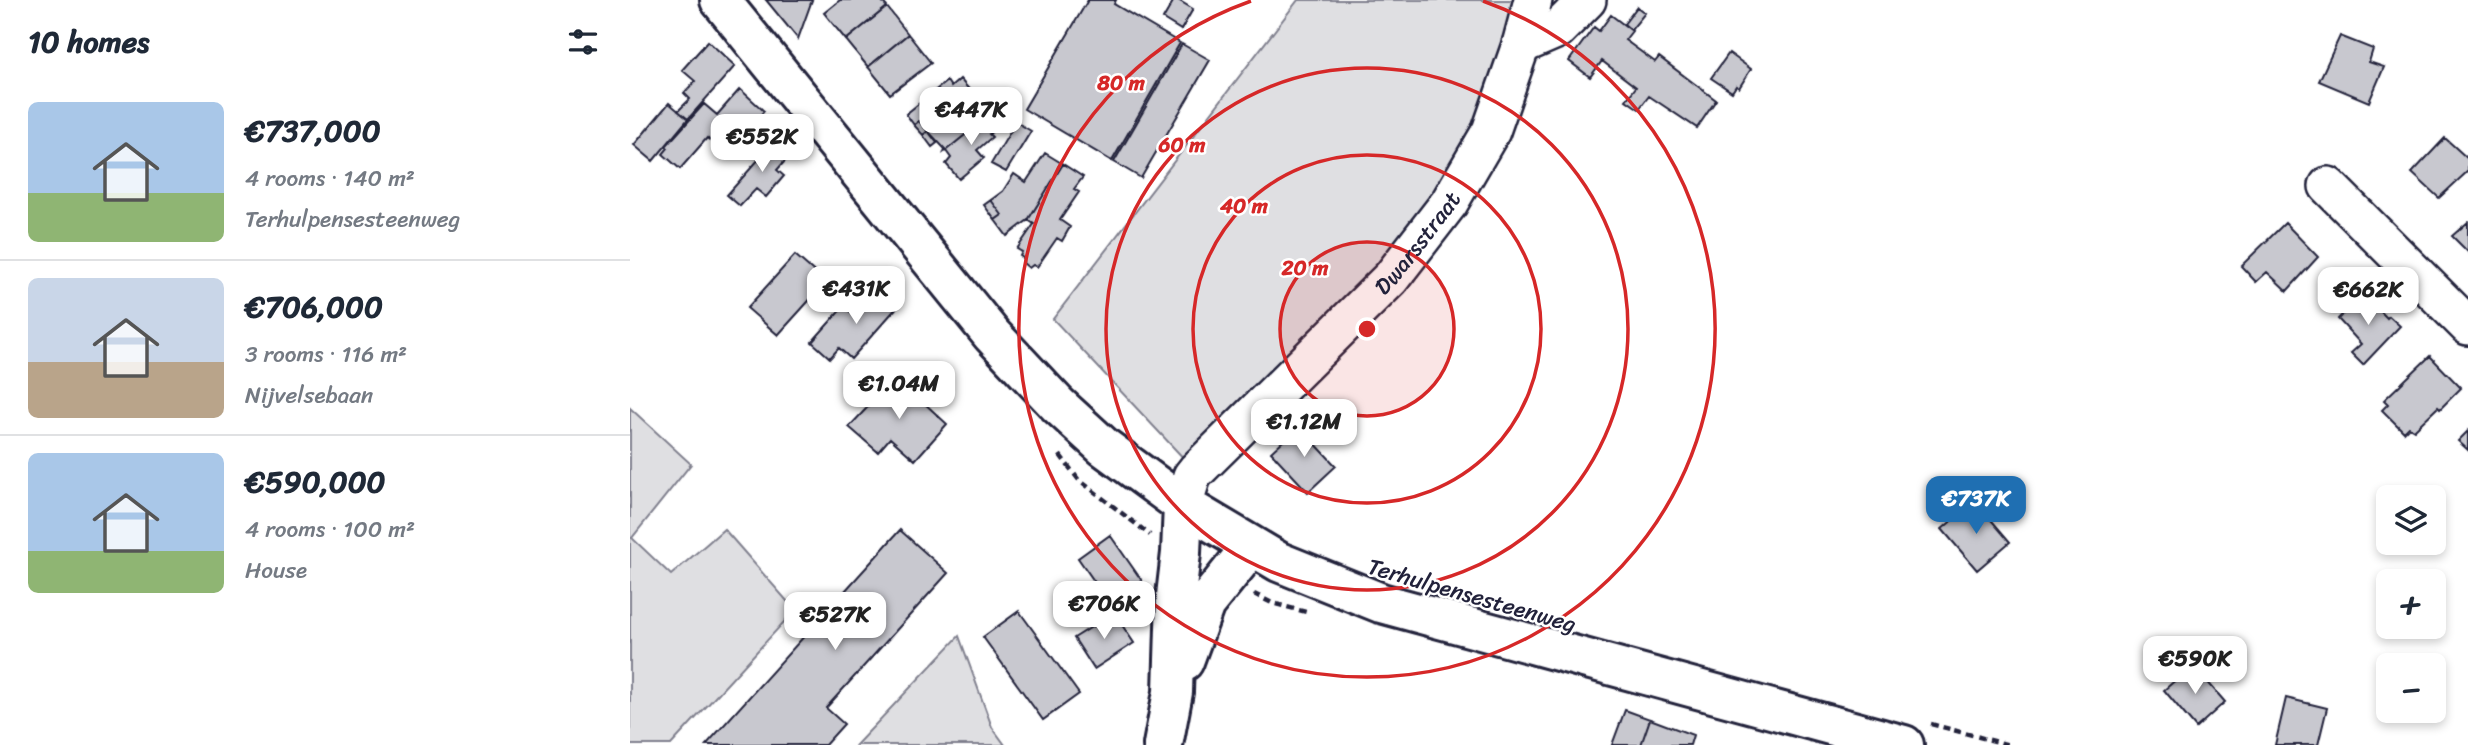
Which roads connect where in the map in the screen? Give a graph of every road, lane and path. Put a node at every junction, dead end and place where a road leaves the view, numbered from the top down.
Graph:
1 (720, 0) edge
2 (1533, 0) edge
3 (1587, 0) edge
4 (1521, 45) junction
5 (2328, 187) dead end
6 (2468, 326) edge
7 (1184, 505) junction
8 (1251, 547) junction
9 (1173, 692) junction
10 (1916, 734) edge
11 (1163, 745) edge
12 (2008, 745) edge

1 - 7 main road, Terhulpensesteenweg
2 - 4 street, Dwarsstraat
3 - 4 street
4 - 7 street, Dwarsstraat
5 - 6 street
7 - 8 main road, Terhulpensesteenweg
7 - 9 main road
8 - 9 main road
8 - 10 main road, Terhulpensesteenweg
9 - 11 main road
10 - 12 path

